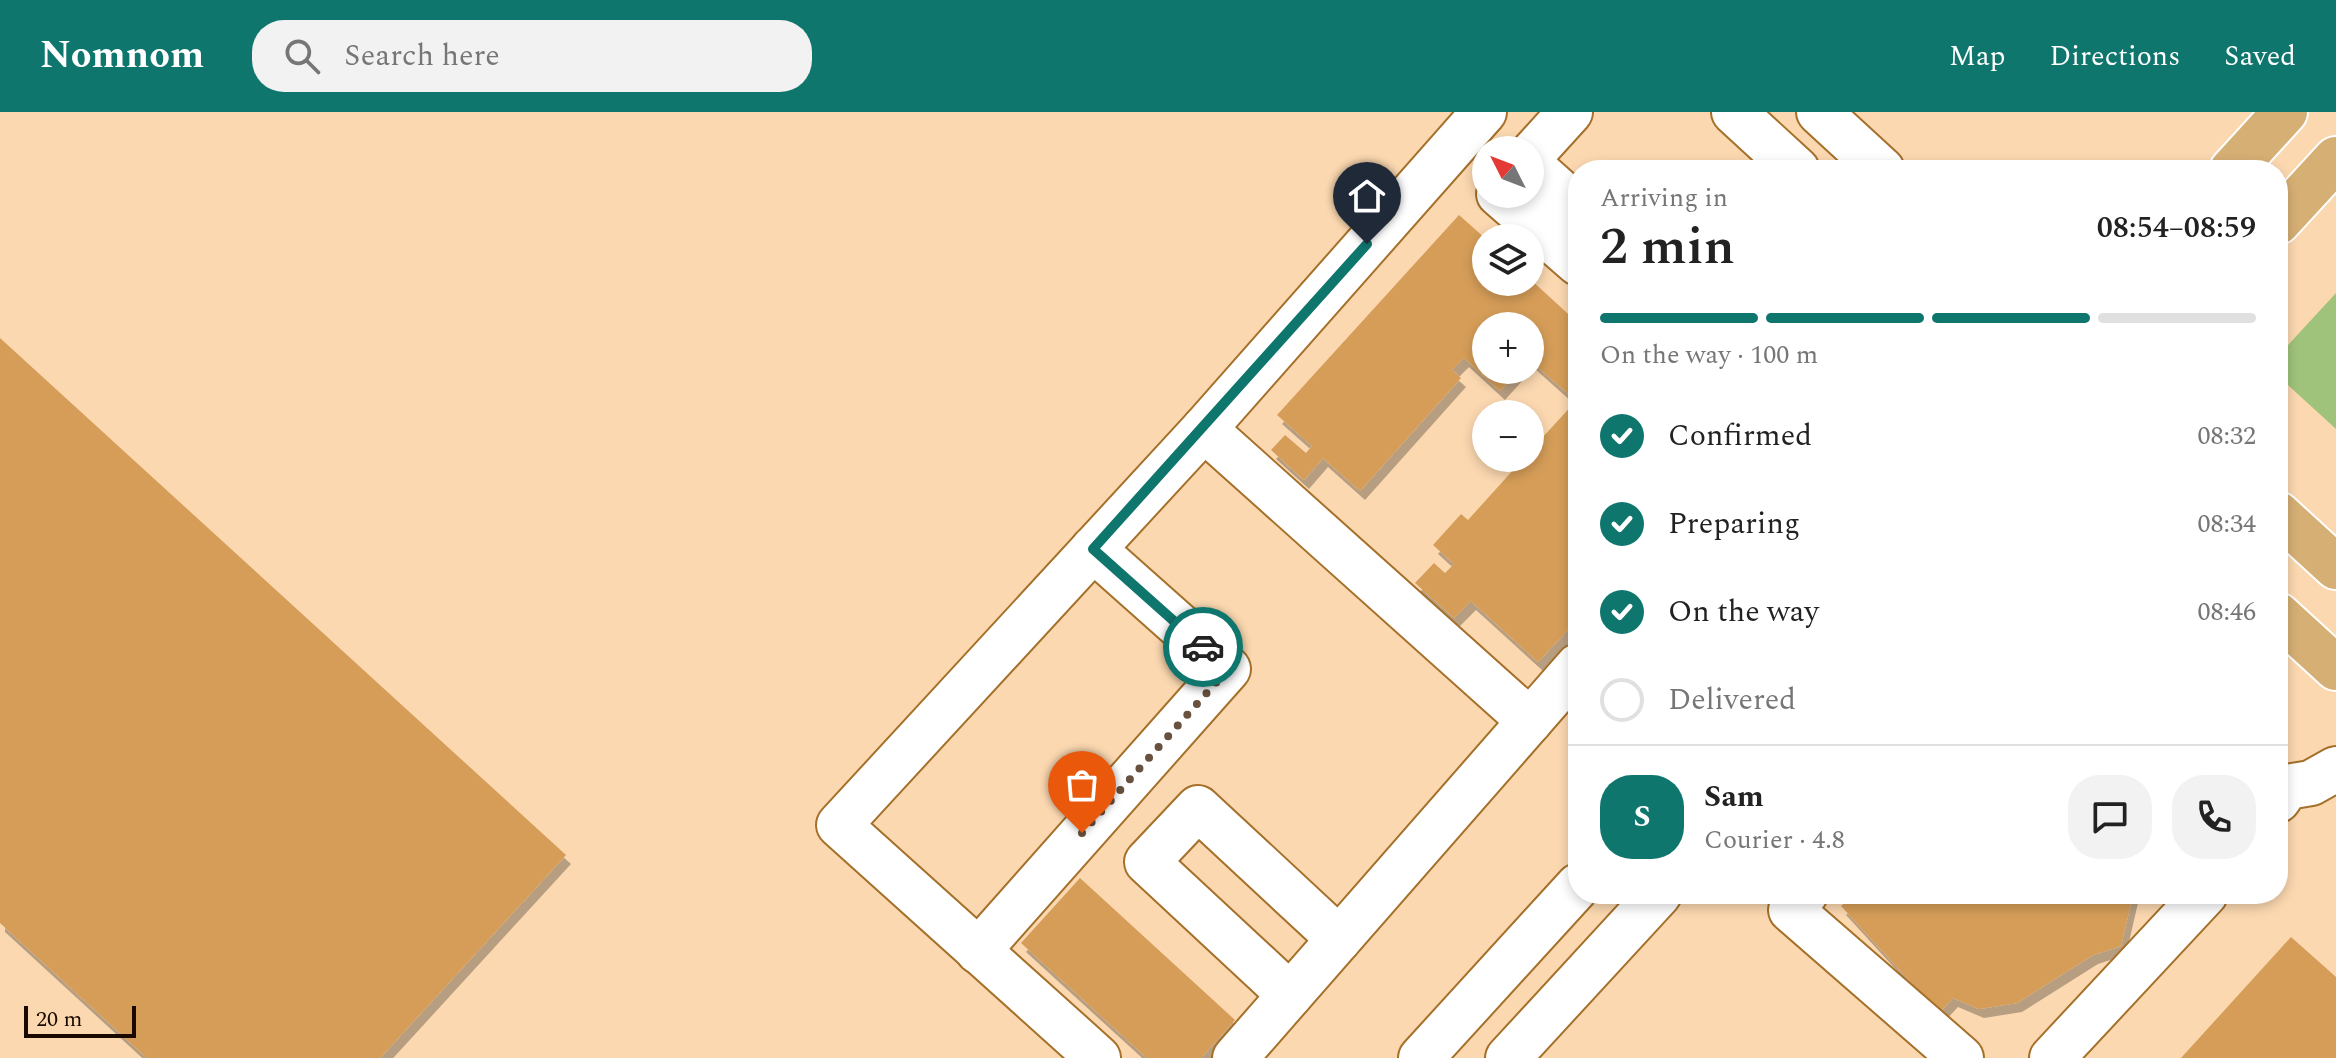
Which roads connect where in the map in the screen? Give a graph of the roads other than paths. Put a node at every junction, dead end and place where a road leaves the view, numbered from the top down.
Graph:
1 (1570, 112) edge
2 (1734, 112) edge
3 (1819, 112) edge
4 (2285, 112) edge
5 (1482, 115) edge
6 (1501, 136) edge
7 (1544, 141) edge
8 (1449, 151) junction
9 (2336, 159) edge
10 (1786, 160) edge
11 (1871, 160) edge
12 (2241, 160) edge
13 (1472, 171) edge
14 (1544, 178) edge
15 (1568, 199) edge
16 (1515, 208) edge
17 (2288, 211) edge
18 (1568, 254) edge
19 (1204, 429) junction
20 (2288, 523) edge
21 (1093, 549) junction
22 (2336, 567) edge
23 (2288, 624) edge
24 (2336, 668) edge
25 (1568, 677) edge
26 (1530, 721) junction
27 (2336, 769) edge
28 (2288, 787) edge
29 (1568, 897) edge
30 (1650, 904) edge
31 (1796, 904) edge
32 (2196, 904) edge
33 (1339, 939) junction
34 (978, 951) junction
35 (1290, 995) junction
36 (1098, 1058) edge
37 (1235, 1058) edge
38 (1421, 1058) edge
39 (1508, 1058) edge
40 (1961, 1058) edge
41 (2052, 1058) edge

1 - 7 street
2 - 10 street
3 - 11 street
4 - 12 main road
5 - 6 street
5 - 8 street
8 - 13 street
8 - 19 street
9 - 17 main road
14 - 15 street
16 - 18 street
19 - 21 street
19 - 26 street
20 - 22 main road
21 - 34 street
21 - 34 street
23 - 24 main road
25 - 26 street
26 - 33 street
27 - 28 street
29 - 38 street
30 - 39 street
31 - 40 street
32 - 41 street
33 - 35 street
33 - 35 street
34 - 36 street
35 - 37 street

